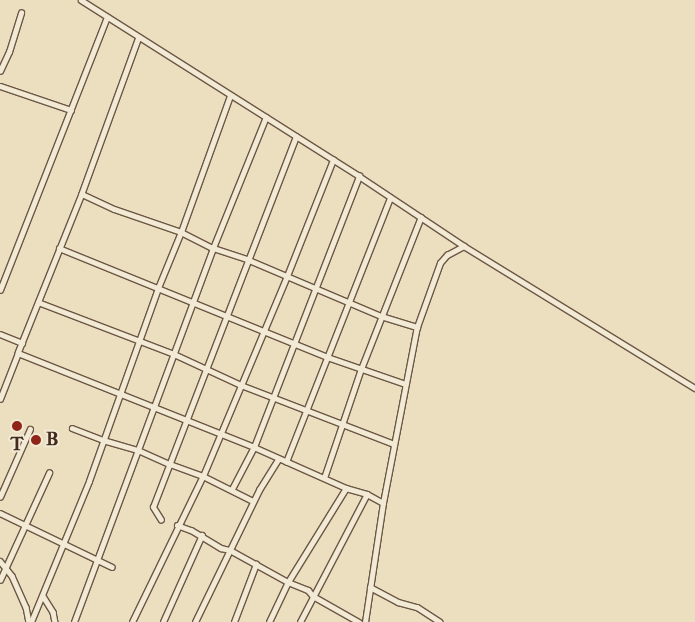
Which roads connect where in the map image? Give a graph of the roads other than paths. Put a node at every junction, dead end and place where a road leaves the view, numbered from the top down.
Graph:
1 (81, 0) edge
2 (21, 13) dead end
3 (107, 17) junction
4 (139, 37) junction
5 (0, 71) edge
6 (0, 86) edge
7 (230, 96) junction
8 (71, 110) junction
9 (266, 117) junction
10 (296, 137) junction
11 (333, 160) junction
12 (359, 176) junction
13 (82, 194) junction
14 (390, 198) junction
15 (421, 217) junction
16 (181, 232) junction
17 (464, 246) junction
18 (59, 248) junction
19 (213, 248) junction
20 (249, 260) junction
21 (288, 276) junction
22 (158, 288) junction
23 (315, 289) junction
24 (0, 290) edge
25 (38, 302) junction
26 (348, 302) junction
27 (193, 303) junction
28 (227, 316) junction
29 (381, 316) junction
30 (417, 327) junction
31 (264, 331) junction
32 (0, 334) edge
33 (139, 342) junction
34 (294, 342) junction
35 (22, 343) junction
36 (18, 354) junction
37 (174, 354) junction
38 (327, 357) junction
39 (206, 368) junction
40 (361, 369) junction
41 (406, 384) junction
42 (241, 385) junction
43 (695, 388) edge
44 (120, 395) junction
45 (272, 398) junction
46 (0, 399) edge
47 (153, 408) junction
48 (307, 411) junction
49 (186, 421) junction
50 (342, 425) junction
51 (72, 428) dead end
52 (30, 429) dead end
53 (221, 435) junction
54 (103, 440) junction
55 (394, 444) junction
56 (254, 447) junction
57 (138, 450) junction
58 (278, 459) junction
59 (286, 462) junction
60 (170, 464) junction
61 (50, 473) dead end
62 (203, 476) junction
63 (324, 478) junction
64 (346, 488) junction
65 (232, 489) junction
66 (367, 494) junction
67 (0, 497) edge
68 (253, 501) junction
69 (382, 503) junction
70 (0, 513) edge
71 (161, 520) dead end
72 (25, 524) junction
73 (178, 525) junction
74 (202, 535) junction
75 (63, 543) junction
76 (230, 550) junction
77 (96, 560) junction
78 (0, 561) edge
79 (256, 564) junction
80 (112, 567) dead end
81 (6, 568) junction
82 (0, 580) edge
83 (288, 582) junction
84 (370, 587) junction
85 (43, 596) junction
86 (313, 596) junction
87 (30, 622) edge
88 (55, 622) edge
89 (74, 622) edge
90 (132, 622) edge
91 (163, 622) edge
92 (195, 622) edge
93 (234, 622) edge
94 (269, 622) edge
95 (300, 622) edge
96 (359, 622) edge
97 (365, 622) edge
98 (440, 622) edge

1 - 3 street
2 - 5 street
3 - 4 street
3 - 8 street
4 - 7 street
4 - 13 street
6 - 8 street
7 - 9 street
7 - 16 street
8 - 24 street
9 - 10 street
9 - 19 street
10 - 11 street
10 - 20 street
11 - 12 street
11 - 21 street
12 - 14 street
12 - 23 street
13 - 16 street
13 - 18 street
14 - 15 street
14 - 26 street
15 - 17 street
15 - 29 street
16 - 19 street
16 - 22 street
17 - 30 street
17 - 43 street
18 - 22 street
18 - 25 street
19 - 20 street
19 - 27 street
20 - 21 street
20 - 28 street
21 - 23 street
21 - 31 street
22 - 27 street
22 - 33 street
23 - 26 street
23 - 34 street
25 - 33 street
25 - 35 street
26 - 29 street
26 - 38 street
27 - 28 street
27 - 37 street
28 - 31 street
28 - 39 street
29 - 30 street
29 - 40 street
30 - 41 street
31 - 34 street
31 - 42 street
32 - 35 street
33 - 37 street
33 - 44 street
34 - 38 street
34 - 45 street
35 - 36 street
36 - 44 street
36 - 46 street
37 - 39 street
37 - 47 street
38 - 40 street
38 - 48 street
39 - 42 street
39 - 49 street
40 - 41 street
40 - 50 street
41 - 55 street
42 - 45 street
42 - 53 street
44 - 47 street
44 - 54 street
45 - 48 street
45 - 56 street
47 - 49 street
47 - 57 street
48 - 50 street
48 - 59 street
49 - 53 street
49 - 60 street
50 - 55 street
50 - 63 street
51 - 54 street
52 - 67 street
53 - 56 street
53 - 62 street
54 - 57 street
54 - 75 street
55 - 69 street
56 - 58 street
56 - 65 street
57 - 60 street
57 - 77 street
58 - 59 street
58 - 68 street
59 - 63 street
60 - 62 street
60 - 71 street
61 - 72 street
62 - 65 street
62 - 73 street
63 - 64 street
64 - 66 street
64 - 83 street
65 - 68 street
66 - 69 street
66 - 86 street
68 - 76 street
69 - 84 street
70 - 72 street
72 - 75 street
72 - 81 street
73 - 74 street
73 - 90 street
74 - 76 street
74 - 91 street
75 - 77 street
75 - 85 street
76 - 79 street
76 - 92 street
77 - 80 street
77 - 89 street
78 - 81 street
79 - 83 street
79 - 93 street
81 - 82 street
81 - 87 street
83 - 86 street
83 - 94 street
84 - 97 street
84 - 98 street
85 - 87 street
85 - 88 street
86 - 95 street
86 - 96 street

